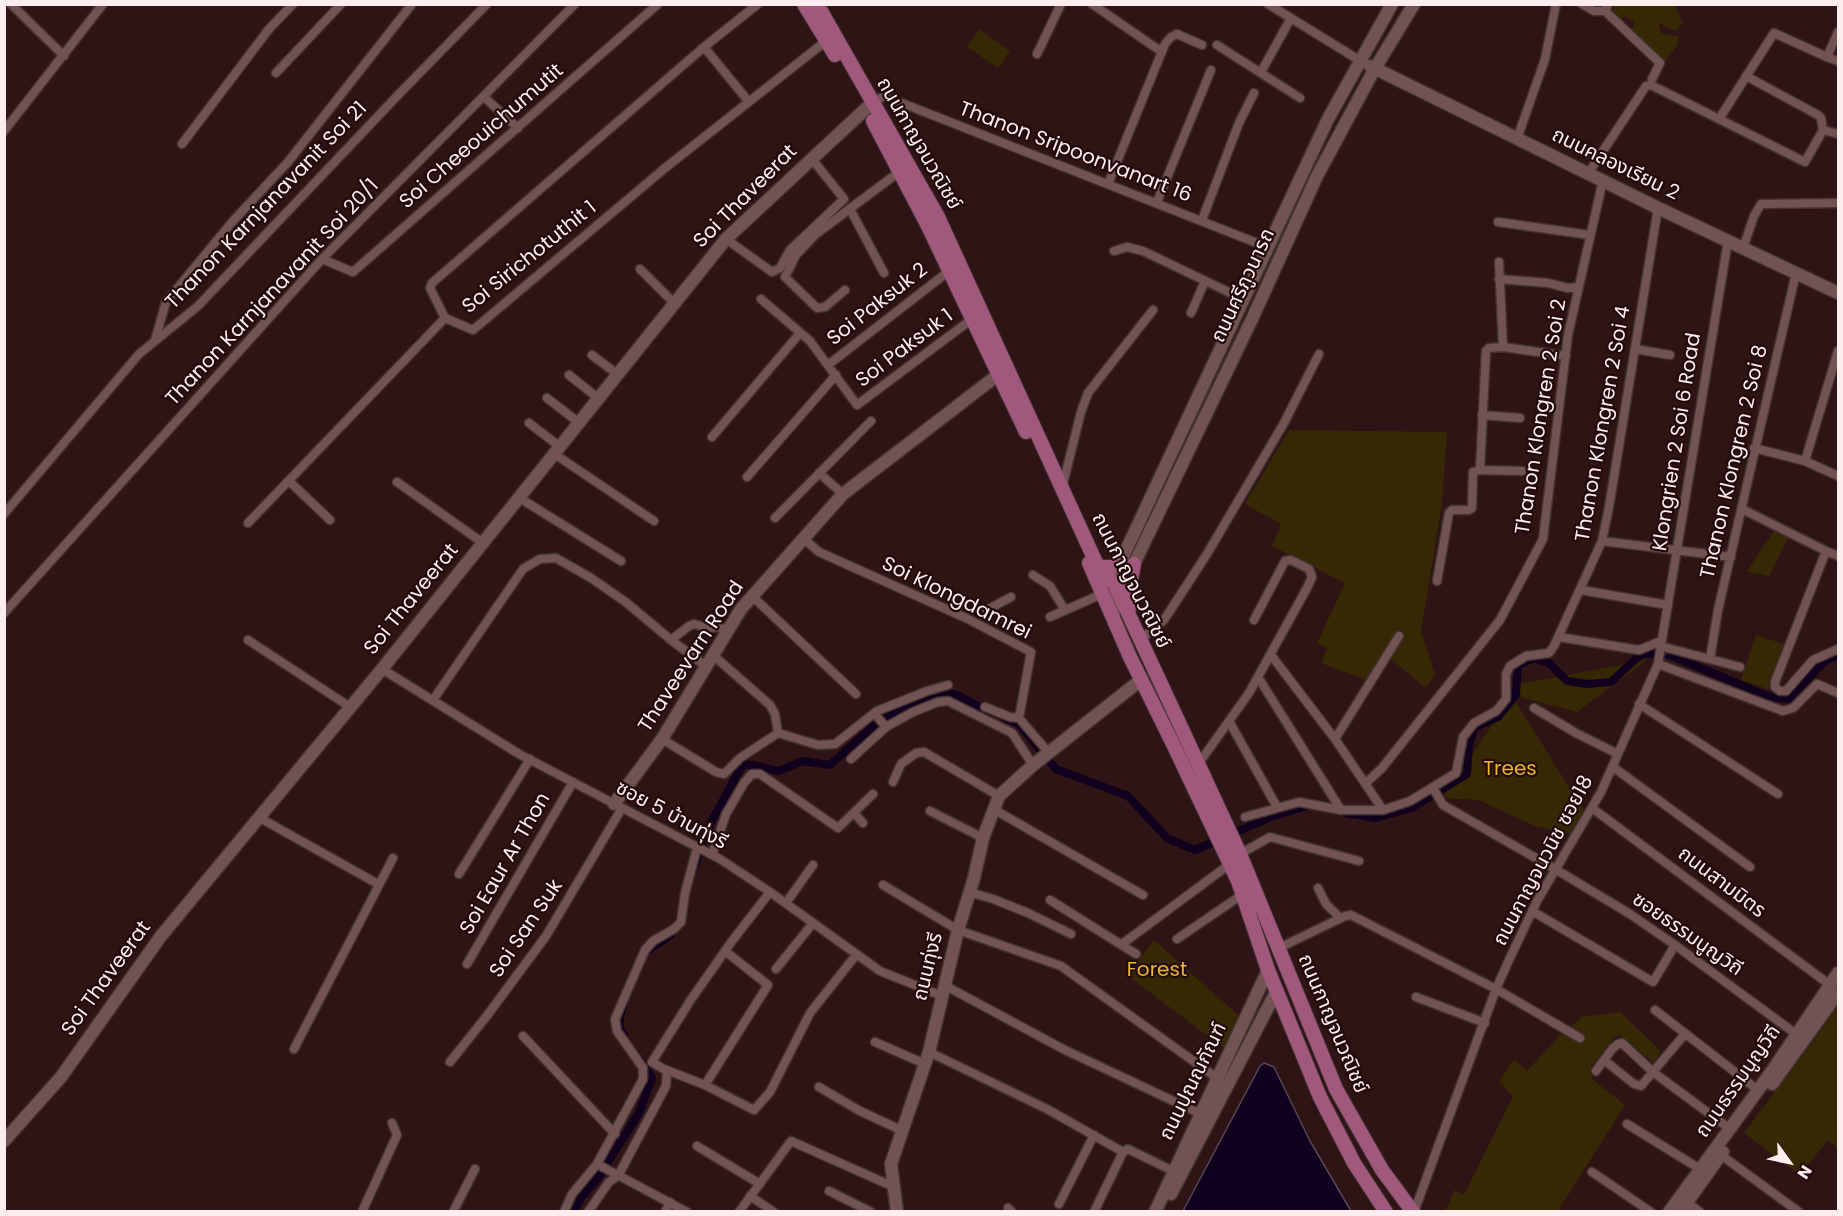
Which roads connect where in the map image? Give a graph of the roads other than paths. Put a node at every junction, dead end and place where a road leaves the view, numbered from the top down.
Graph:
1 (11, 4) edge
2 (103, 4) edge
3 (294, 4) edge
4 (341, 4) edge
5 (412, 4) edge
6 (487, 4) edge
7 (575, 4) edge
8 (658, 4) edge
9 (758, 4) edge
10 (804, 4) edge
11 (817, 4) edge
12 (1060, 4) edge
13 (1092, 4) edge
14 (1268, 4) edge
15 (1392, 4) edge
16 (1414, 4) edge
17 (1556, 4) edge
18 (1582, 4) edge
19 (1606, 8) edge
20 (1291, 18) junction
21 (1839, 32) edge
22 (826, 41) junction
23 (1202, 45) dead end
24 (1217, 45) dead end
25 (704, 47) junction
26 (1162, 52) junction
27 (1037, 54) dead end
28 (64, 56) junction
29 (1827, 57) junction
30 (1359, 60) junction
31 (1839, 61) edge
32 (1211, 70) dead end
33 (1374, 70) junction
34 (1261, 72) junction
35 (276, 73) dead end
36 (1746, 76) junction
37 (1652, 79) dead end
38 (1254, 93) dead end
39 (484, 97) junction
40 (1300, 98) dead end
41 (749, 102) junction
42 (869, 106) junction
43 (1719, 119) junction
44 (518, 128) junction
45 (1823, 130) junction
46 (4, 131) edge
47 (1839, 134) edge
48 (1517, 139) junction
49 (182, 144) dead end
50 (812, 159) junction
51 (899, 172) junction
52 (1589, 172) junction
53 (1603, 180) junction
54 (1108, 184) junction
55 (1157, 202) junction
56 (1839, 203) edge
57 (1658, 208) junction
58 (850, 209) junction
59 (1202, 220) junction
60 (1498, 222) dead end
61 (1590, 235) junction
62 (726, 239) junction
63 (1728, 241) junction
64 (1267, 247) junction
65 (1743, 248) junction
66 (1114, 251) dead end
67 (322, 259) junction
68 (1499, 262) dead end
69 (640, 269) dead end
70 (949, 271) junction
71 (884, 273) dead end
72 (1796, 273) junction
73 (1499, 279) junction
74 (1205, 281) junction
75 (1579, 287) junction
76 (845, 290) dead end
77 (1839, 293) edge
78 (761, 299) dead end
79 (1243, 299) junction
80 (674, 303) junction
81 (1153, 310) dead end
82 (1191, 313) dead end
83 (445, 318) junction
84 (972, 319) junction
85 (1229, 330) junction
86 (800, 333) junction
87 (1242, 336) junction
88 (155, 341) junction
89 (1503, 347) junction
90 (1635, 349) junction
91 (1839, 351) edge
92 (1319, 354) dead end
93 (592, 355) dead end
94 (1670, 355) dead end
95 (1566, 356) junction
96 (828, 365) junction
97 (617, 374) junction
98 (569, 375) dead end
99 (836, 375) junction
100 (999, 375) junction
101 (1828, 385) junction
102 (1839, 388) edge
103 (547, 398) dead end
104 (598, 398) junction
105 (1482, 415) junction
106 (1520, 418) dead end
107 (871, 421) dead end
108 (578, 422) junction
109 (529, 423) dead end
110 (712, 437) dead end
111 (1754, 448) junction
112 (556, 450) junction
113 (1805, 460) junction
114 (1480, 470) junction
115 (1521, 471) dead end
116 (819, 473) junction
117 (1838, 475) edge
118 (747, 477) dead end
119 (289, 480) junction
120 (397, 482) dead end
121 (1062, 489) junction
122 (843, 494) junction
123 (518, 497) junction
124 (1742, 509) junction
125 (4, 514) edge
126 (775, 518) dead end
127 (330, 520) dead end
128 (654, 520) dead end
129 (248, 523) dead end
130 (803, 538) junction
131 (1602, 541) junction
132 (483, 543) junction
133 (1678, 551) junction
134 (1826, 551) junction
135 (1839, 556) edge
136 (1731, 557) junction
137 (621, 561) dead end
138 (1127, 562) junction
139 (1094, 567) junction
140 (1033, 575) dead end
141 (1437, 581) dead end
142 (1115, 585) junction
143 (1581, 590) junction
144 (1103, 594) junction
145 (752, 596) junction
146 (1011, 597) dead end
147 (1668, 605) junction
148 (987, 610) dead end
149 (1065, 610) junction
150 (4, 613) edge
151 (1129, 616) junction
152 (1050, 618) dead end
153 (1114, 619) junction
154 (1254, 620) dead end
155 (729, 631) junction
156 (1399, 636) dead end
157 (1559, 638) junction
158 (248, 640) dead end
159 (671, 640) junction
160 (1140, 640) junction
161 (1660, 645) junction
162 (1839, 649) edge
163 (1271, 654) junction
164 (1710, 659) junction
165 (710, 661) junction
166 (1658, 663) junction
167 (1740, 667) dead end
168 (382, 669) junction
169 (1258, 677) junction
170 (1142, 679) junction
171 (948, 685) dead end
172 (1839, 693) edge
173 (856, 694) dead end
174 (433, 700) junction
175 (1639, 704) junction
176 (350, 707) junction
177 (985, 707) dead end
178 (1534, 708) dead end
179 (876, 714) junction
180 (1019, 718) junction
181 (1229, 721) junction
182 (885, 725) junction
183 (778, 733) junction
184 (662, 739) junction
185 (1335, 739) junction
186 (1618, 754) junction
187 (530, 759) junction
188 (851, 759) dead end
189 (1040, 759) junction
190 (1199, 763) junction
191 (1613, 767) junction
192 (573, 782) junction
193 (893, 782) dead end
194 (1366, 783) junction
195 (1434, 789) junction
196 (873, 794) dead end
197 (1778, 794) dead end
198 (999, 796) junction
199 (618, 806) junction
200 (1277, 807) junction
201 (1592, 808) junction
202 (995, 810) junction
203 (1341, 810) junction
204 (1383, 810) junction
205 (930, 811) dead end
206 (854, 813) junction
207 (1245, 817) dead end
208 (260, 818) junction
209 (1217, 822) junction
210 (863, 823) dead end
211 (983, 838) junction
212 (697, 848) junction
213 (712, 855) junction
214 (1233, 856) junction
215 (393, 858) dead end
216 (1359, 861) dead end
217 (813, 865) dead end
218 (1750, 867) dead end
219 (1555, 869) junction
220 (459, 874) dead end
221 (378, 884) junction
222 (883, 885) dead end
223 (1318, 888) dead end
224 (770, 892) junction
225 (969, 892) junction
226 (1243, 894) junction
227 (1143, 895) dead end
228 (1050, 900) dead end
229 (786, 903) junction
230 (1532, 911) junction
231 (1340, 918) junction
232 (813, 923) junction
233 (957, 930) junction
234 (1071, 934) dead end
235 (1177, 939) dead end
236 (1122, 944) junction
237 (1675, 945) junction
238 (1279, 948) junction
239 (725, 951) junction
240 (1136, 954) dead end
241 (856, 955) junction
242 (1285, 962) junction
243 (467, 964) dead end
244 (776, 969) dead end
245 (1269, 970) junction
246 (1839, 973) edge
247 (1293, 982) junction
248 (1496, 989) junction
249 (943, 990) junction
250 (1277, 990) junction
251 (1836, 992) edge
252 (1416, 997) dead end
253 (1655, 1010) dead end
254 (1485, 1023) junction
255 (1685, 1034) junction
256 (1796, 1034) junction
257 (523, 1036) dead end
258 (1580, 1038) dead end
259 (875, 1042) dead end
260 (294, 1049) dead end
261 (927, 1058) junction
262 (1604, 1060) junction
263 (450, 1062) dead end
264 (663, 1069) junction
265 (1596, 1071) dead end
266 (1653, 1072) junction
267 (1217, 1078) junction
268 (705, 1085) junction
269 (819, 1087) dead end
270 (1758, 1090) junction
271 (1205, 1116) junction
272 (392, 1123) dead end
273 (1627, 1124) dead end
274 (1730, 1129) junction
275 (903, 1131) junction
276 (615, 1134) junction
277 (1094, 1135) junction
278 (4, 1140) edge
279 (697, 1146) dead end
280 (1123, 1152) junction
281 (1721, 1155) junction
282 (597, 1164) junction
283 (475, 1169) dead end
284 (1700, 1169) junction
285 (1173, 1171) junction
286 (1593, 1173) dead end
287 (618, 1176) junction
288 (760, 1184) junction
289 (894, 1187) junction
290 (829, 1191) dead end
291 (750, 1196) junction
292 (670, 1202) junction
293 (1059, 1204) dead end
294 (1683, 1207) edge
295 (362, 1212) edge
296 (453, 1212) edge
297 (564, 1212) edge
298 (588, 1212) edge
299 (665, 1212) edge
300 (687, 1212) edge
301 (739, 1212) edge
302 (774, 1212) edge
303 (871, 1212) edge
304 (897, 1212) edge
305 (1094, 1212) edge
306 (1155, 1212) edge
307 (1162, 1212) edge
308 (1386, 1212) edge
309 (1414, 1212) edge
310 (1651, 1212) edge
311 (1669, 1212) edge
312 (1700, 1212) edge
313 (1799, 1212) edge

1 - 28 street
2 - 28 street
3 - 49 street
4 - 35 street
5 - 88 street
6 - 88 street, Thanon Karnjanavanit Soi 21
7 - 39 street, Thanon Karnjanavanit Soi 20/1
8 - 44 street, Soi Cheeouichumutit
9 - 25 street
10 - 22 main road, ถนนกาญจนวณิชย์
11 - 42 main road, ถนนกาญจนวณิชย์
12 - 27 street
13 - 26 street
14 - 20 street
15 - 30 street, ถนนศรีภูวนารถ
16 - 33 street, ถนนศรีภูวนารถ
17 - 48 street
18 - 19 street
19 - 37 street
20 - 30 street
20 - 34 street
21 - 29 street
22 - 41 street, Soi Sirichotuthit 1
22 - 42 main road, ถนนกาญจนวณิชย์
23 - 26 street
24 - 34 street
25 - 41 street
25 - 83 street
26 - 54 street
28 - 46 street
29 - 31 street
29 - 36 street
30 - 33 street, ถนนคลองเรียน 2
30 - 64 street, ถนนศรีภูวนารถ
32 - 55 street
33 - 48 street, ถนนคลองเรียน 2
33 - 87 street, ถนนศรีภูวนารถ
34 - 40 street
36 - 43 street
36 - 45 street
38 - 59 street
39 - 44 street
39 - 67 street, Thanon Karnjanavanit Soi 20/1
41 - 83 street, Soi Sirichotuthit 1
42 - 50 street, Soi Thaveerat
42 - 51 main road, ถนนกาญจนวณิชย์
42 - 54 street, Thanon Sripoonvanart 16
42 - 121 main road, ถนนกาญจนวณิชย์
43 - 45 street
43 - 52 street
44 - 67 street, Soi Cheeouichumutit
45 - 47 street
48 - 52 street, ถนนคลองเรียน 2
50 - 62 street, Soi Thaveerat
50 - 62 street
51 - 58 street
51 - 70 main road, ถนนกาญจนวณิชย์
52 - 53 street, ถนนคลองเรียน 2
53 - 57 street, ถนนคลองเรียน 2
53 - 61 street, Thanon Klongren 2 Soi 2
54 - 55 street, Thanon Sripoonvanart 16
55 - 59 street, Thanon Sripoonvanart 16
56 - 65 street
57 - 63 street, ถนนคลองเรียน 2
57 - 90 street, Thanon Klongren 2 Soi 4
58 - 71 street
58 - 76 street
59 - 64 street, Thanon Sripoonvanart 16
60 - 61 street
61 - 75 street, Thanon Klongren 2 Soi 2
62 - 80 street, Soi Thaveerat
63 - 65 street, ถนนคลองเรียน 2
63 - 133 street, Klongrien 2 Soi 6 Road
64 - 79 street, ถนนศรีภูวนารถ
65 - 72 street, ถนนคลองเรียน 2
66 - 74 street
67 - 150 street, Thanon Karnjanavanit Soi 20/1
68 - 73 street
69 - 80 street
70 - 84 main road, ถนนกาญจนวณิชย์
70 - 96 street, Soi Paksuk 2
72 - 77 street, ถนนคลองเรียน 2
72 - 111 street, Thanon Klongren 2 Soi 8
73 - 75 street
73 - 89 street
74 - 79 street
74 - 82 street
75 - 95 street, Thanon Klongren 2 Soi 2
78 - 86 street
79 - 85 street, ถนนศรีภูวนารถ
80 - 97 street, Soi Thaveerat
81 - 121 street
83 - 119 street, Soi Sirichotuthit 1
84 - 99 street, Soi Paksuk 1
84 - 100 main road, ถนนกาญจนวณิชย์
85 - 87 street
85 - 138 street, ถนนศรีภูวนารถ
86 - 96 street
86 - 110 street
87 - 138 street, ถนนศรีภูวนารถ
88 - 125 street, Thanon Karnjanavanit Soi 21
89 - 95 street
89 - 105 street
90 - 94 street
90 - 131 street, Thanon Klongren 2 Soi 4
91 - 101 street
92 - 160 street
93 - 97 street
95 - 194 street, Thanon Klongren 2 Soi 2
96 - 99 street
97 - 104 street, Soi Thaveerat
98 - 104 street
99 - 118 street
100 - 122 street, Thaveevarn Road
100 - 139 main road, ถนนกาญจนวณิชย์
101 - 102 street
101 - 113 street
103 - 108 street
104 - 108 street, Soi Thaveerat
105 - 106 street
105 - 114 street
107 - 116 street
108 - 112 street, Soi Thaveerat
109 - 112 street
111 - 113 street
111 - 124 street, Thanon Klongren 2 Soi 8
112 - 123 street, Soi Thaveerat
112 - 128 street
113 - 117 street
114 - 115 street
114 - 141 street
116 - 122 street
116 - 126 street
119 - 127 street
119 - 129 street, Soi Sirichotuthit 1
120 - 132 street
121 - 139 main road, ถนนกาญจนวณิชย์
122 - 130 street, Thaveevarn Road
123 - 132 street, Soi Thaveerat
123 - 137 street
124 - 134 street
124 - 136 street, Thanon Klongren 2 Soi 8
130 - 145 street, Thaveevarn Road
130 - 180 street, Soi Klongdamrei
131 - 133 street
131 - 143 street, Thanon Klongren 2 Soi 4
132 - 168 street, Soi Thaveerat
133 - 136 street
133 - 147 street, Klongrien 2 Soi 6 Road
134 - 135 street
134 - 162 street
136 - 164 street, Thanon Klongren 2 Soi 8
138 - 139 main road
138 - 142 street, ถนนศรีภูวนารถ
138 - 151 main road
139 - 142 main road, ถนนกาญจนวณิชย์
139 - 144 main road, ถนนกาญจนวณิชย์
140 - 149 street
142 - 144 street, Soi Klongdamrei
142 - 151 main road, ถนนกาญจนวณิชย์
142 - 153 street
143 - 147 street
143 - 157 street, Thanon Klongren 2 Soi 4
144 - 149 street, Soi Klongdamrei
144 - 153 main road, ถนนกาญจนวณิชย์
145 - 155 street, Thaveevarn Road
145 - 173 street
146 - 148 street
147 - 161 street, Klongrien 2 Soi 6 Road
149 - 152 street, Soi Klongdamrei
151 - 160 main road, ถนนกาญจนวณิชย์
153 - 170 main road, ถนนกาญจนวณิชย์
154 - 163 street
155 - 159 street
155 - 165 street, Thaveevarn Road
156 - 185 street
157 - 161 street
157 - 195 street, Thanon Klongren 2 Soi 4
158 - 176 street
159 - 165 street
159 - 174 street
160 - 190 main road, ถนนกาญจนวณิชย์
161 - 164 street
161 - 166 street, Klongrien 2 Soi 6 Road
163 - 169 street
163 - 185 street
164 - 167 street
165 - 183 street
165 - 184 street, Thaveevarn Road
166 - 172 street
166 - 175 street, ถนนกาญจนวนิช ซอย18
168 - 174 street, ซอย 5 บ้านทุ่งรี
168 - 176 street, Soi Thaveerat
169 - 181 street
169 - 203 street
170 - 189 street
170 - 209 main road, ถนนกาญจนวณิชย์
171 - 179 street
174 - 187 street, ซอย 5 บ้านทุ่งรี
175 - 186 street, ถนนกาญจนวนิช ซอย18
175 - 197 street
176 - 208 street, Soi Thaveerat
177 - 180 street
178 - 186 street
179 - 182 street
179 - 183 street
180 - 189 street
181 - 190 street
181 - 200 street
182 - 188 street
182 - 189 street
183 - 184 street
184 - 199 street, Thaveevarn Road
185 - 194 street
186 - 191 street, ถนนกาญจนวนิช ซอย18
187 - 192 street, ซอย 5 บ้านทุ่งรี
187 - 220 street
189 - 198 street
190 - 209 main road, ถนนกาญจนวณิชย์
191 - 201 street, ถนนกาญจนวนิช ซอย18
191 - 218 street
192 - 199 street, ซอย 5 บ้านทุ่งรี
192 - 243 street, Soi Eaur Ar Thon
193 - 198 street
194 - 204 street
195 - 204 street
195 - 219 street, ซอยธรรมนูญวิถี
196 - 206 street
198 - 202 street, ถนนทุ่งรี
199 - 212 street, ซอย 5 บ้านทุ่งรี
199 - 263 street, Soi San Suk
200 - 203 street
200 - 207 street
201 - 219 street, ถนนกาญจนวนิช ซอย18
201 - 251 street, ถนนสามมิตร
202 - 211 street, ถนนทุ่งรี
202 - 227 street
203 - 204 street
205 - 211 street
206 - 210 street
206 - 213 street
208 - 221 street
208 - 278 street, Soi Thaveerat
209 - 214 main road, ถนนกาญจนวณิชย์
211 - 225 street, ถนนทุ่งรี
212 - 213 street, ซอย 5 บ้านทุ่งรี
212 - 276 street
213 - 224 street, ซอย 5 บ้านทุ่งรี
214 - 216 street
214 - 226 main road, ถนนกาญจนวณิชย์
214 - 236 street
214 - 238 main road, ถนนกาญจนวณิชย์
215 - 221 street
217 - 229 street
219 - 230 street, ถนนกาญจนวนิช ซอย18
219 - 237 street, ซอยธรรมนูญวิถี
221 - 260 street
222 - 233 street
223 - 231 street
224 - 229 street, ซอย 5 บ้านทุ่งรี
224 - 239 street
225 - 233 street, ถนนทุ่งรี
225 - 234 street
226 - 235 street
226 - 245 main road, ถนนกาญจนวณิชย์
228 - 236 street
229 - 232 street, ซอย 5 บ้านทุ่งรี
230 - 237 street
230 - 248 street, ถนนกาญจนวนิช ซอย18
231 - 238 street
231 - 248 street
232 - 241 street, ซอย 5 บ้านทุ่งรี
232 - 244 street
233 - 249 street, ถนนทุ่งรี
233 - 267 street
236 - 240 street
237 - 256 street, ซอยธรรมนูญวิถี
238 - 242 main road, ถนนกาญจนวณิชย์
239 - 264 street
239 - 268 street
241 - 249 street, ซอย 5 บ้านทุ่งรี
241 - 268 street
242 - 245 main road
242 - 247 main road, ถนนกาญจนวณิชย์
245 - 250 main road, ถนนกาญจนวณิชย์
245 - 267 street, ถนนปุณณกัณฑ์
246 - 251 street, ถนนธรรมนูญวิถี
247 - 250 main road
247 - 309 main road, ถนนกาญจนวณิชย์
248 - 254 street, ถนนกาญจนวนิช ซอย18
248 - 258 street
249 - 261 street, ถนนทุ่งรี
249 - 271 street, ซอย 5 บ้านทุ่งรี
250 - 271 street, ถนนปุณณกัณฑ์
250 - 308 main road, ถนนกาญจนวณิชย์
251 - 256 street, ถนนธรรมนูญวิถี
251 - 281 street, ถนนธรรมนูญวิถี
252 - 254 street
253 - 255 street
254 - 309 street, ถนนกาญจนวนิช ซอย18
255 - 266 street
255 - 270 street
256 - 270 street, ถนนธรรมนูญวิถี
257 - 276 street
259 - 261 street
261 - 275 street, ถนนทุ่งรี
261 - 277 street
262 - 265 street
262 - 266 street
262 - 266 street
264 - 268 street
264 - 287 street
266 - 274 street
267 - 271 street, ถนนปุณณกัณฑ์
269 - 275 street
270 - 274 street, ถนนธรรมนูญวิถี
271 - 285 street, ถนนปุณณกัณฑ์
271 - 307 street, ถนนปุณณกัณฑ์
272 - 295 street
273 - 284 street
274 - 284 street, ถนนธรรมนูญวิถี
275 - 289 street, ถนนทุ่งรี
276 - 282 street
277 - 280 street
277 - 293 street
279 - 288 street
280 - 285 street
280 - 305 street
281 - 294 street, ถนนธรรมนูญวิถี
281 - 313 street
282 - 287 street
282 - 297 street
283 - 296 street
284 - 311 street, ถนนธรรมนูญวิถี
285 - 306 street, ถนนปุณณกัณฑ์
286 - 310 street
287 - 292 street
287 - 298 street
288 - 289 street
288 - 291 street
289 - 304 street, ถนนทุ่งรี
290 - 303 street
291 - 301 street
291 - 302 street
292 - 299 street
292 - 300 street
294 - 312 street

